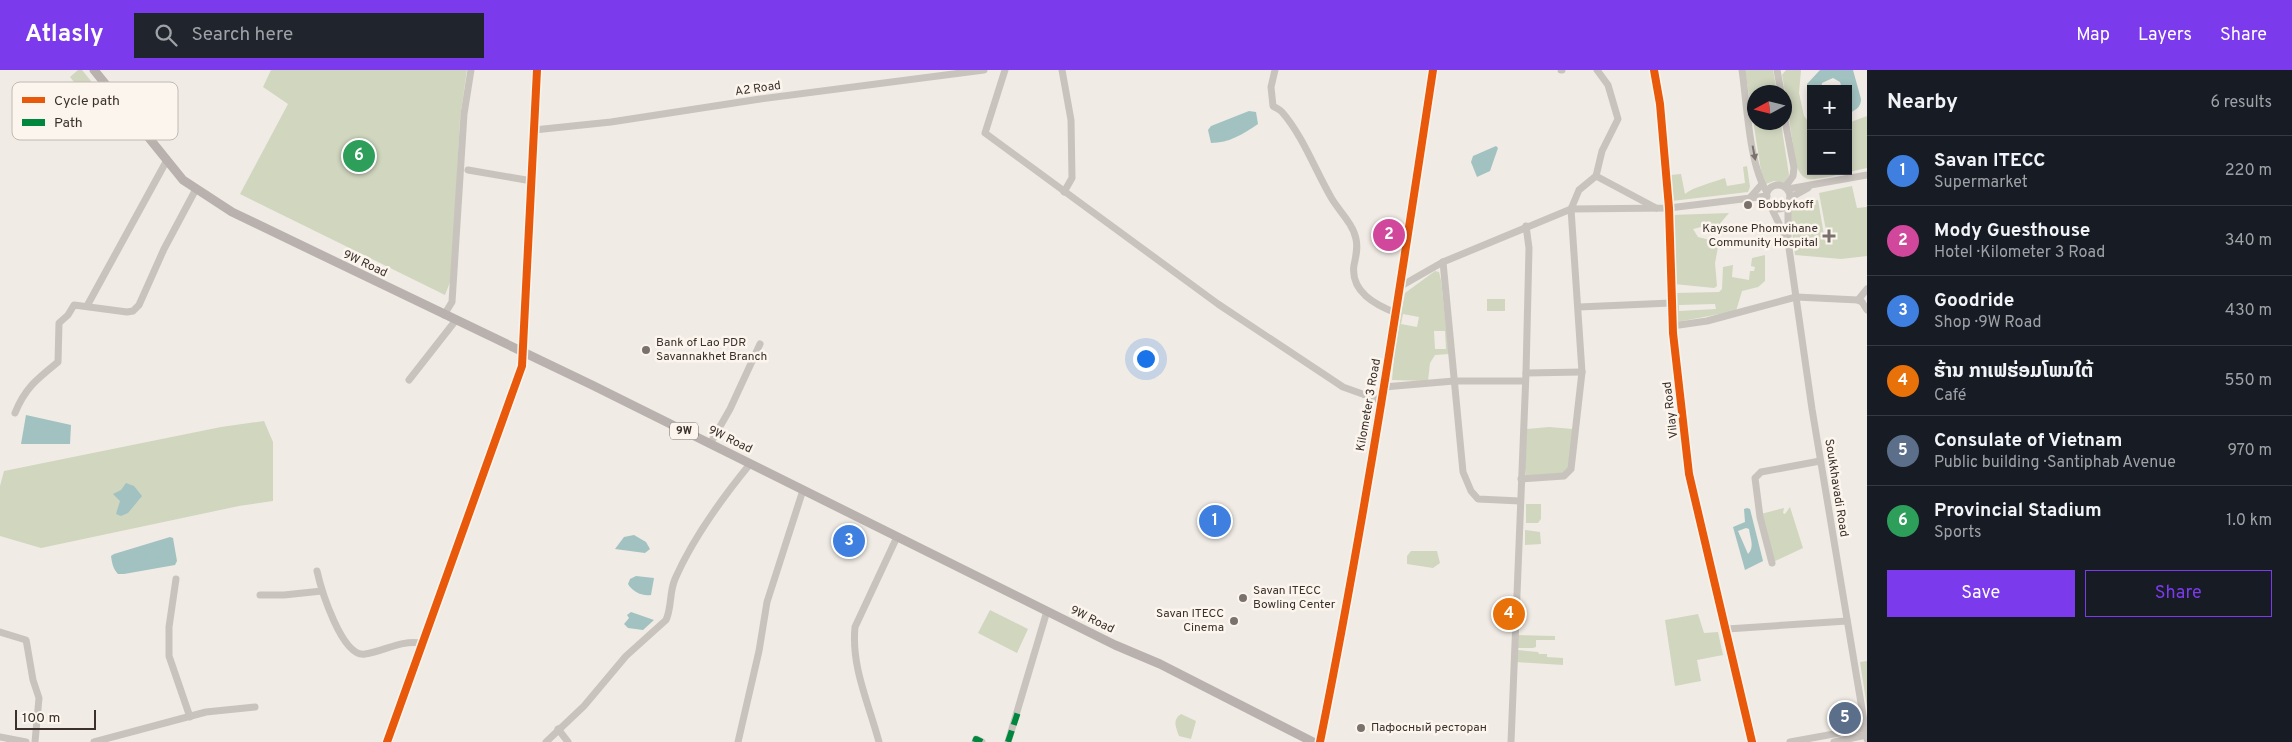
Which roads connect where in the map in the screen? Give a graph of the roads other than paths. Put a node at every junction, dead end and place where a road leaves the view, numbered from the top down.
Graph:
1 (94, 70) edge
2 (471, 70) edge
3 (537, 70) edge
4 (984, 70) edge
5 (1005, 70) edge
6 (1062, 70) edge
7 (1275, 70) edge
8 (1433, 70) edge
9 (1597, 70) edge
10 (1654, 70) edge
11 (1742, 70) edge
12 (1777, 70) edge
13 (104, 82) edge
14 (1779, 85) edge
15 (534, 130) junction
16 (1786, 130) edge
17 (151, 140) edge
18 (167, 160) junction
19 (468, 170) dead end
20 (1867, 175) edge
21 (1596, 176) junction
22 (1793, 176) junction
23 (532, 181) junction
24 (1762, 184) junction
25 (1813, 186) junction
26 (1787, 188) junction
27 (196, 189) junction
28 (1064, 192) junction
29 (1768, 199) junction
30 (1748, 200) junction
31 (1789, 201) junction
32 (1656, 208) junction
33 (1669, 208) junction
34 (1570, 209) junction
35 (1526, 226) junction
36 (1788, 240) junction
37 (1443, 262) junction
38 (1401, 286) junction
39 (1867, 289) edge
40 (1796, 297) junction
41 (1858, 300) junction
42 (1670, 303) junction
43 (87, 306) junction
44 (1579, 307) junction
45 (1867, 310) edge
46 (1396, 313) junction
47 (444, 315) junction
48 (456, 320) junction
49 (1672, 326) junction
50 (760, 344) dead end
51 (523, 352) junction
52 (1582, 372) junction
53 (1526, 377) junction
54 (409, 380) dead end
55 (1454, 381) junction
56 (1384, 387) junction
57 (1382, 401) junction
58 (15, 413) dead end
59 (710, 444) junction
60 (1820, 461) junction
61 (750, 464) junction
62 (1521, 479) junction
63 (803, 490) junction
64 (1520, 501) junction
65 (897, 536) junction
66 (1772, 563) dead end
67 (317, 571) dead end
68 (176, 578) dead end
69 (322, 591) junction
70 (260, 595) dead end
71 (1047, 611) junction
72 (1847, 620) junction
73 (1728, 629) junction
74 (0, 632) edge
75 (421, 643) junction
76 (255, 707) dead end
77 (190, 716) junction
78 (558, 730) junction
79 (1866, 732) edge
80 (0, 737) edge
81 (1867, 739) edge
82 (26, 742) edge
83 (35, 742) edge
84 (94, 742) edge
85 (387, 742) edge
86 (546, 742) edge
87 (568, 742) edge
88 (738, 742) edge
89 (879, 742) edge
90 (975, 742) edge
91 (982, 742) edge
92 (1008, 742) edge
93 (1313, 742) edge
94 (1320, 742) edge
95 (1511, 742) edge
96 (1752, 742) edge
97 (1790, 742) edge
98 (1834, 742) edge

1 - 13 main road, 9W Road / 9W
2 - 47 street
3 - 15 street
4 - 15 street, A2 Road
5 - 28 street
6 - 28 street
7 - 46 street
8 - 38 street, Kilometer 3 Road
9 - 21 street
10 - 33 street, Vilay Road
11 -> 24 street, Soukkhavadi Road
12 - 14 street
15 - 23 street
16 - 22 street
17 - 18 main road, 9W Road / 9W
18 - 27 main road, 9W Road / 9W
18 - 43 street
19 - 23 street
20 - 25 street
21 - 32 street
21 - 34 street
22 - 25 street
22 - 26 street
23 - 51 street
24 - 29 street, Soukkhavadi Road
24 - 30 street
25 - 26 street
25 - 31 street
26 - 29 street
26 - 31 street, Soukkhavadi Road
27 - 43 street
27 - 47 main road, 9W Road / 9W
28 - 57 street
29 - 30 street
29 - 31 street
29 - 36 street, Soukkhavadi Road
30 - 33 street
31 - 36 street, Soukkhavadi Road
32 - 33 street
32 - 34 street
33 - 42 street, Vilay Road
34 - 35 street
34 - 44 street
35 - 37 street
35 - 53 street
36 - 40 street, Soukkhavadi Road
37 - 38 street
37 - 55 street
38 - 46 street, Kilometer 3 Road
39 - 41 street
40 - 41 street
40 - 49 street
40 - 60 street, Soukkhavadi Road
41 - 45 street
42 - 44 street
42 - 49 street, Vilay Road
43 - 58 street
44 - 52 street
46 - 56 street, Kilometer 3 Road
47 - 48 main road, 9W Road / 9W
48 - 51 main road, 9W Road / 9W
48 - 54 street
49 - 73 street, Vilay Road
50 - 59 street
51 - 59 main road, 9W Road / 9W
51 - 75 street
52 - 53 street
52 - 62 street
53 - 55 street
53 - 62 street
55 - 56 street
55 - 64 street
56 - 57 street, Kilometer 3 Road
57 - 94 street, Kilometer 3 Road
59 - 61 main road, 9W Road / 9W
60 - 66 street
60 - 72 street, Soukkhavadi Road
61 - 63 main road, 9W Road / 9W
61 - 78 street
62 - 64 street
63 - 65 main road, 9W Road / 9W
63 - 88 street
64 - 95 street
65 - 71 main road, 9W Road / 9W
65 - 89 street
67 - 69 street
68 - 77 street
69 - 70 street
69 - 75 street
71 - 92 street
71 - 93 main road, 9W Road / 9W
72 - 73 street
72 - 79 street, Soukkhavadi Road
73 - 96 street, Vilay Road
74 - 83 street
75 - 85 street
76 - 77 street
77 - 84 street
78 - 86 street
78 - 87 street
79 - 81 street, Soukkhavadi Road
79 - 97 street
79 - 98 street
80 - 82 street
90 - 91 street

